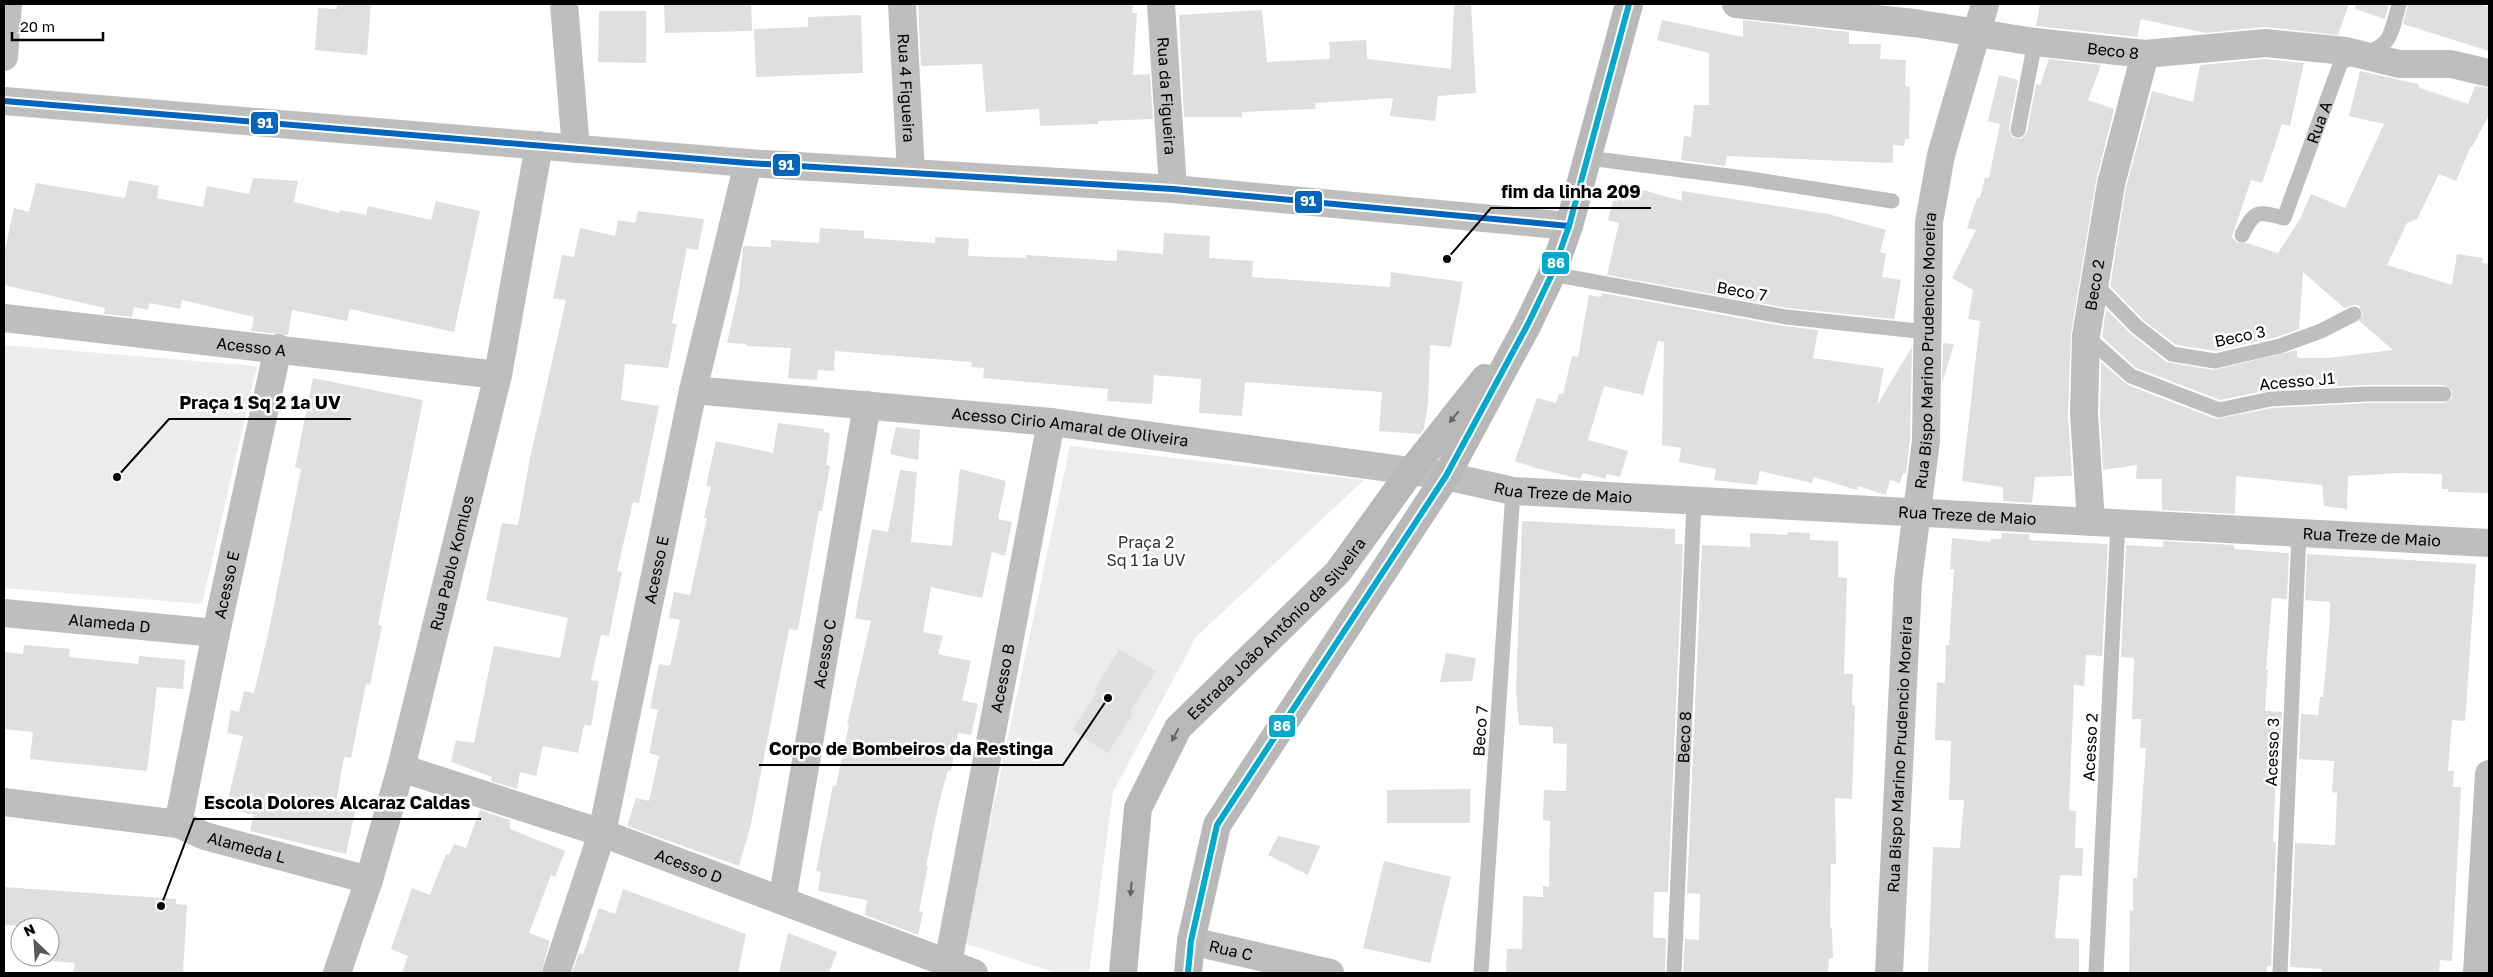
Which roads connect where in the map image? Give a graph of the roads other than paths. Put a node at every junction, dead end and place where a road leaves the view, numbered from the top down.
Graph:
1 (8, 4) edge
2 (564, 4) edge
3 (902, 4) edge
4 (1161, 4) edge
5 (1629, 4) edge
6 (1736, 4) edge
7 (1985, 4) edge
8 (2399, 4) edge
9 (1977, 33) junction
10 (2035, 42) junction
11 (2145, 54) junction
12 (2359, 55) junction
13 (4, 57) edge
14 (2489, 73) edge
15 (4, 101) edge
16 (2018, 130) dead end
17 (539, 145) junction
18 (576, 148) junction
19 (1588, 158) junction
20 (748, 163) junction
21 (911, 172) junction
22 (1173, 189) junction
23 (1892, 201) dead end
24 (1569, 226) junction
25 (2242, 235) dead end
26 (1552, 274) junction
27 (2095, 284) junction
28 (2354, 314) dead end
29 (4, 318) edge
30 (1528, 324) junction
31 (1927, 332) junction
32 (2086, 336) junction
33 (278, 348) junction
34 (498, 375) junction
35 (693, 390) junction
36 (2444, 394) dead end
37 (867, 406) junction
38 (1051, 422) junction
39 (1410, 471) junction
40 (1446, 476) junction
41 (1513, 491) junction
42 (1694, 501) junction
43 (1918, 512) junction
44 (2091, 522) junction
45 (2118, 523) junction
46 (2299, 532) junction
47 (2489, 542) edge
48 (4, 613) edge
49 (216, 633) junction
50 (401, 768) junction
51 (2489, 774) edge
52 (4, 802) edge
53 (178, 824) junction
54 (602, 833) junction
55 (369, 880) junction
56 (782, 901) junction
57 (1191, 940) junction
58 (948, 963) junction
59 (337, 973) edge
60 (556, 973) edge
61 (974, 973) edge
62 (1123, 973) edge
63 (1188, 973) edge
64 (1330, 973) edge
65 (1481, 973) edge
66 (1674, 973) edge
67 (1889, 973) edge
68 (2096, 973) edge
69 (2280, 973) edge
70 (2476, 973) edge

1 - 13 street
2 - 18 street
3 - 21 street, Rua 4 Figueira
4 - 22 street, Rua da Figueira
5 - 19 main road, Estrada João Antônio da Silveira
6 - 9 street, Beco 8
7 - 9 street, Rua Bispo Marino Prudencio Moreira
8 - 12 lane, Rua A
9 - 10 street, Beco 8
9 - 31 street, Rua Bispo Marino Prudencio Moreira
10 - 11 street, Beco 8
10 - 16 lane
11 - 12 street, Beco 8
11 - 27 street, Beco 2
12 - 14 street, Beco 8
12 - 25 lane, Rua A
15 - 17 street
17 - 18 street
17 - 34 street, Rua Pablo Komlos
18 - 20 street
19 - 23 lane
19 - 24 main road, Estrada João Antônio da Silveira
20 - 21 street
20 - 35 street, Acesso E
21 - 22 street
22 - 24 street
24 - 26 main road, Estrada João Antônio da Silveira
26 - 30 main road, Estrada João Antônio da Silveira
26 - 31 lane, Beco 7
27 - 28 lane, Beco 3
27 - 32 street, Beco 2
29 - 33 street, Acesso A
30 -> 39 main road, Estrada João Antônio da Silveira
30 - 40 main road, Estrada João Antônio da Silveira
31 - 43 street, Rua Bispo Marino Prudencio Moreira
32 - 36 lane, Acesso J1
32 - 44 street, Beco 2
33 - 34 street, Acesso A
33 - 49 street, Acesso E
34 - 50 street, Rua Pablo Komlos
35 - 37 street, Acesso Cirio Amaral de Oliveira
35 - 54 street, Acesso E
37 - 38 street, Acesso Cirio Amaral de Oliveira
37 - 56 street, Acesso C
38 - 39 street, Acesso Cirio Amaral de Oliveira
38 - 58 street, Acesso B
39 - 40 street, Acesso Cirio Amaral de Oliveira
39 -> 62 main road, Estrada João Antônio da Silveira
40 - 41 street, Rua Treze de Maio
40 - 57 main road, Estrada João Antônio da Silveira
41 - 42 street, Rua Treze de Maio
41 - 65 lane, Beco 7
42 - 43 street, Rua Treze de Maio
42 - 66 lane, Beco 8
43 - 44 street, Rua Treze de Maio
43 - 67 street, Rua Bispo Marino Prudencio Moreira
44 - 45 street, Rua Treze de Maio
45 - 46 street, Rua Treze de Maio
45 - 68 lane, Acesso 2
46 - 47 street, Rua Treze de Maio
46 - 69 lane, Acesso 3
48 - 49 street, Alameda D
49 - 53 street, Acesso E
50 - 54 street, Acesso D
50 - 55 street, Rua Pablo Komlos
51 - 70 street
52 - 53 street, Alameda L
53 - 55 street, Alameda L
54 - 56 street, Acesso D
54 - 60 street, Acesso E
55 - 59 street, Rua Pablo Komlos
56 - 58 street, Acesso D
57 - 63 main road, Estrada João Antônio da Silveira
57 - 64 street, Rua C
58 - 61 street, Acesso D

